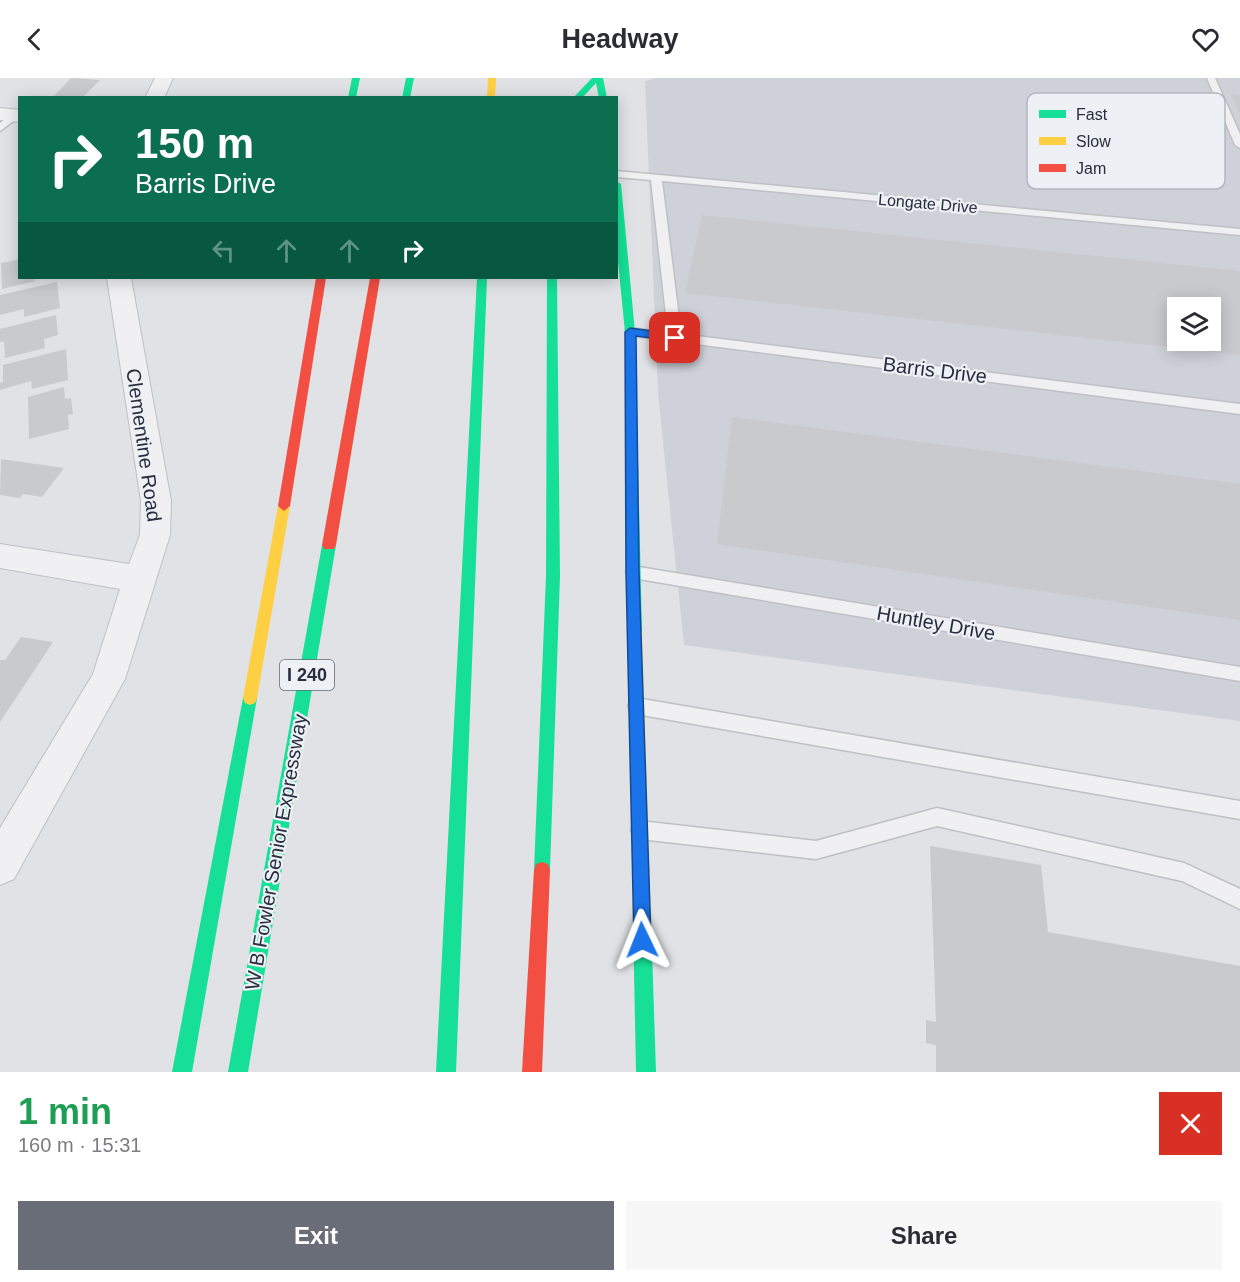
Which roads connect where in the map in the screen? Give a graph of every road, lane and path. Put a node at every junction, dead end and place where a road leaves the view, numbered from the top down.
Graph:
1 (164, 78) edge
2 (356, 78) edge
3 (410, 78) edge
4 (492, 78) edge
5 (598, 78) edge
6 (1211, 78) edge
7 (1217, 93) edge
8 (155, 96) edge
9 (352, 96) edge
10 (406, 96) edge
11 (491, 96) edge
12 (579, 96) edge
13 (602, 96) edge
14 (1225, 111) edge
15 (1240, 146) edge
16 (618, 174) edge
17 (656, 177) junction
18 (618, 205) edge
19 (1240, 232) edge
20 (119, 279) edge
21 (321, 279) edge
22 (375, 279) edge
23 (482, 279) edge
24 (552, 279) edge
25 (630, 332) junction
26 (675, 338) junction
27 (1240, 409) edge
28 (0, 556) edge
29 (633, 572) junction
30 (139, 579) junction
31 (1240, 674) edge
32 (636, 706) junction
33 (1240, 810) edge
34 (640, 830) junction
35 (0, 865) edge
36 (1240, 899) edge
37 (182, 1072) edge
38 (238, 1072) edge
39 (446, 1072) edge
40 (532, 1072) edge
41 (646, 1072) edge

1 - 8 street
2 - 9 main road
3 - 10 main road
4 - 11 main road
5 - 12 main road
5 - 13 main road
6 - 7 lane
14 - 15 lane
16 - 17 lane, Longate Drive
17 - 19 lane, Longate Drive
17 - 26 lane
18 - 25 main road
20 - 30 street, Clementine Road
21 - 37 main road
22 - 38 main road, W B Fowler Senior Expressway / I 240
23 - 39 main road
24 - 40 main road
25 - 26 lane, Barris Drive
25 - 29 main road
26 - 27 lane, Barris Drive
28 - 30 street
29 - 31 lane, Huntley Drive
29 - 32 main road
30 - 35 street, Clementine Road
32 - 33 lane
32 - 34 main road
34 - 36 lane
34 - 41 main road

